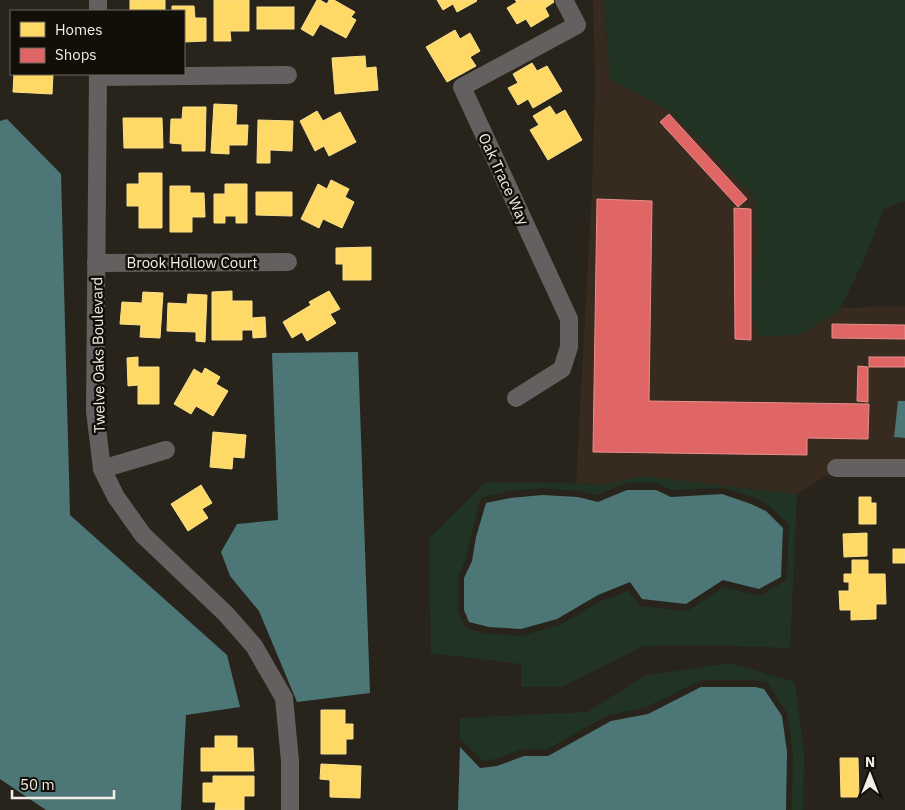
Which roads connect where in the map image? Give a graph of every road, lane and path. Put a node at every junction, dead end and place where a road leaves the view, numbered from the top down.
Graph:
1 (564, 0) edge
2 (288, 74) dead end
3 (98, 76) edge
4 (288, 262) dead end
5 (96, 263) junction
6 (516, 398) dead end
7 (166, 450) dead end
8 (836, 468) dead end
9 (905, 468) edge
10 (102, 469) junction
11 (290, 810) edge

1 - 6 street, Oak Trace Way
2 - 3 street
3 - 5 street, Twelve Oaks Boulevard
4 - 5 street, Brook Hollow Court
5 - 10 street, Twelve Oaks Boulevard
7 - 10 street
8 - 9 street
10 - 11 street, Twelve Oaks Boulevard

